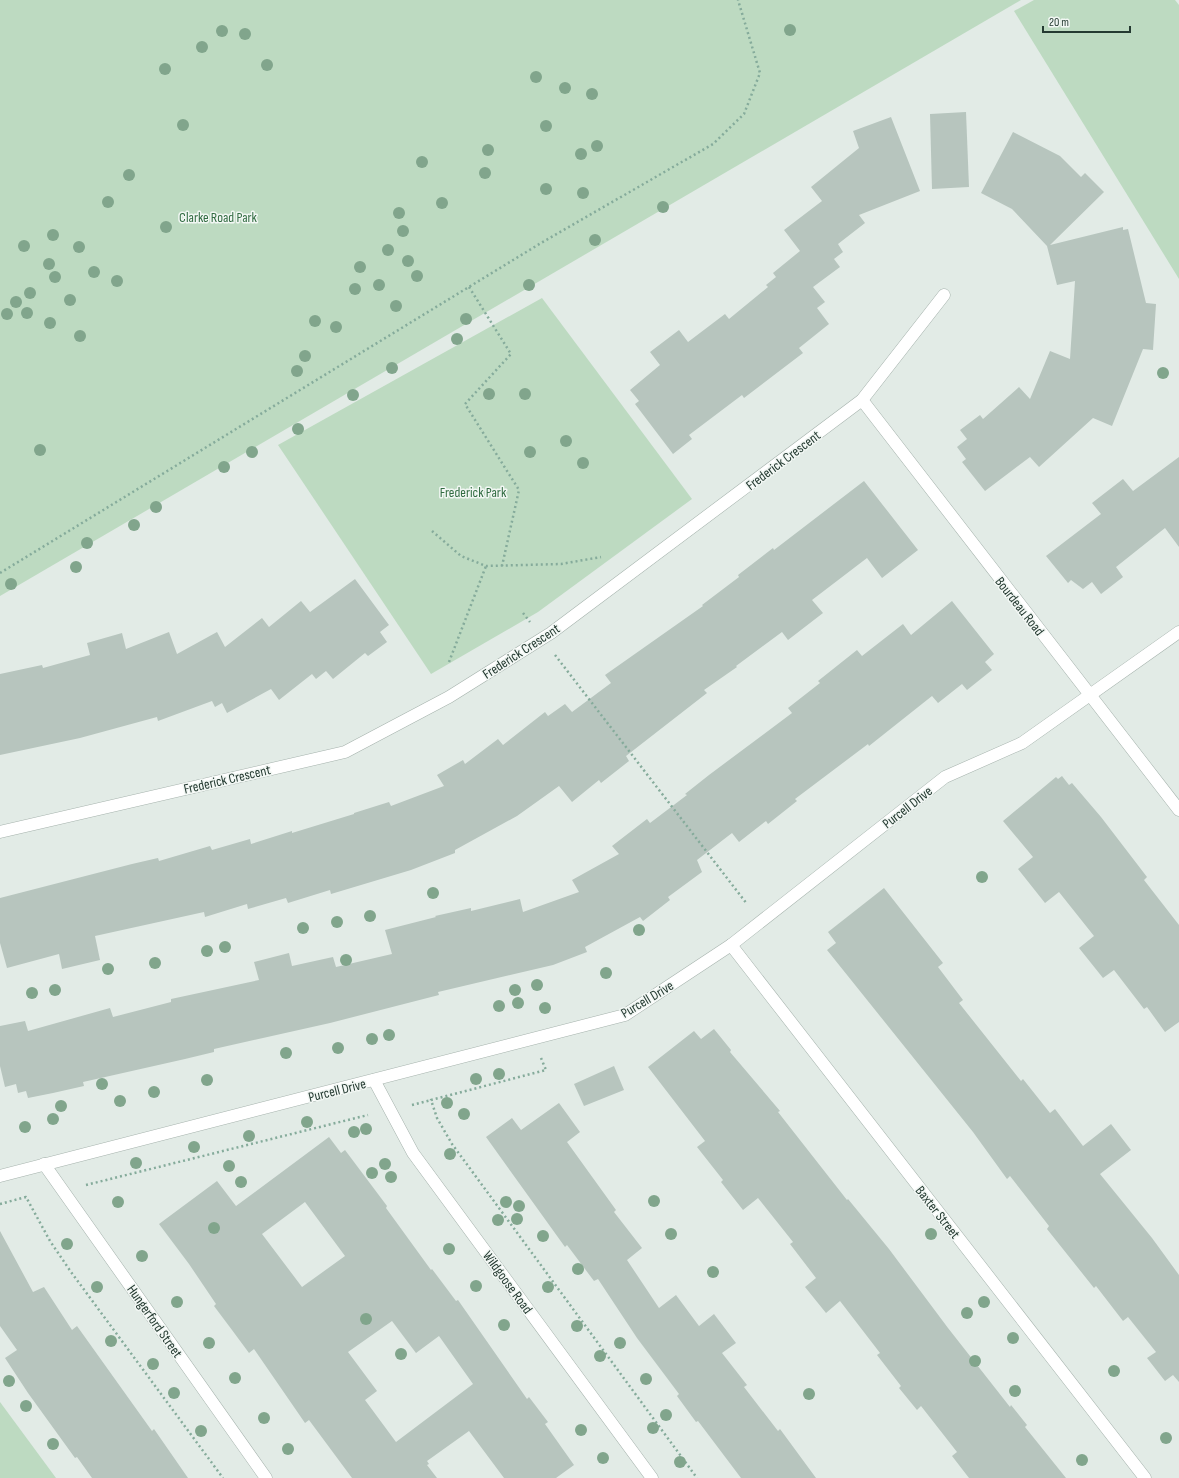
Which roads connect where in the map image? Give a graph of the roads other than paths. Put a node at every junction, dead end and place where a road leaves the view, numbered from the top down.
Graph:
1 (944, 295) dead end
2 (862, 400) junction
3 (1179, 632) edge
4 (1089, 696) junction
5 (1179, 810) edge
6 (0, 832) edge
7 (731, 945) junction
8 (374, 1080) junction
9 (44, 1164) junction
10 (0, 1176) edge
11 (266, 1478) edge
12 (652, 1478) edge
13 (1145, 1478) edge

1 - 2 street, Frederick Crescent
2 - 4 street, Bourdeau Road
2 - 6 street, Frederick Crescent
3 - 4 street, Purcell Drive
4 - 5 street, Bourdeau Road
4 - 7 street, Purcell Drive
7 - 8 street, Purcell Drive
7 - 13 street, Baxter Street
8 - 9 street, Purcell Drive
8 - 12 street, Wildgoose Road
9 - 10 street, Purcell Drive
9 - 11 street, Hungerford Street

